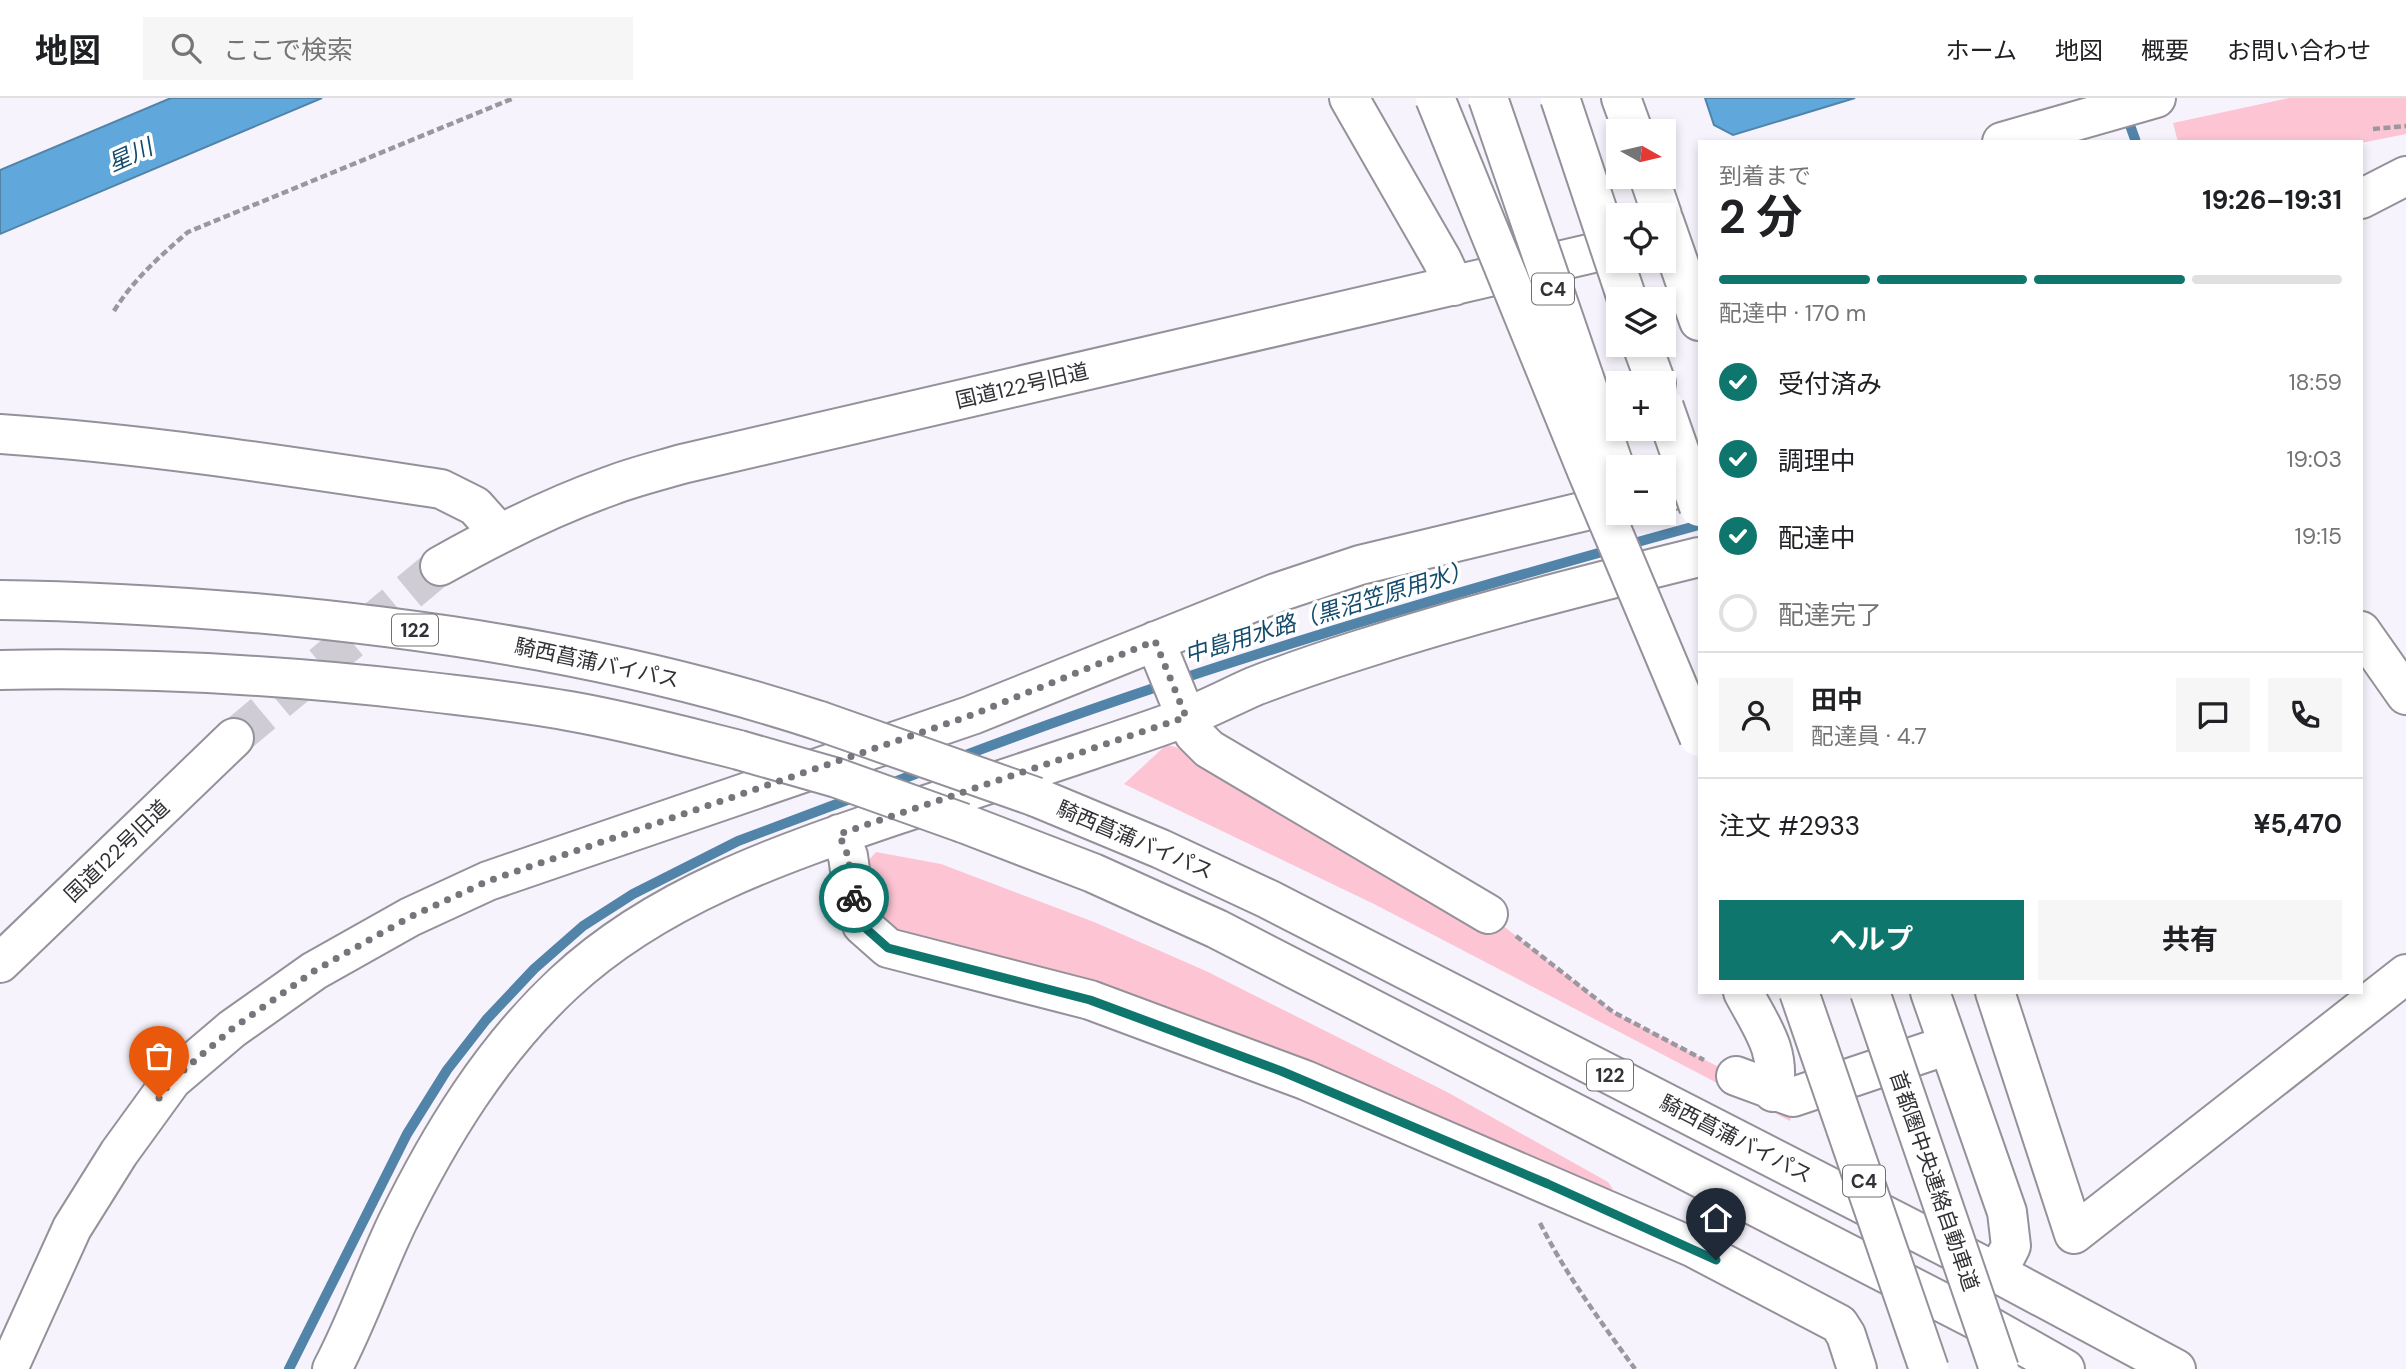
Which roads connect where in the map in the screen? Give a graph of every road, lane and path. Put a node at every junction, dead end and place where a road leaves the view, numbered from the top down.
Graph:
1 (514, 98) edge
2 (1349, 98) edge
3 (1435, 98) edge
4 (1488, 98) edge
5 (1560, 98) edge
6 (1621, 98) edge
7 (2156, 98) edge
8 (1629, 119) edge
9 (2074, 120) edge
10 (2406, 126) edge
11 (2374, 129) dead end
12 (2009, 140) edge
13 (2406, 176) edge
14 (2363, 198) edge
15 (1676, 241) edge
16 (1606, 250) edge
17 (1454, 286) junction
18 (1623, 287) edge
19 (114, 311) dead end
20 (1698, 318) edge
21 (0, 434) edge
22 (1676, 441) edge
23 (1610, 455) edge
24 (1698, 484) edge
25 (1676, 489) edge
26 (1698, 504) edge
27 (1606, 506) edge
28 (1634, 525) edge
29 (499, 533) junction
30 (1698, 557) edge
31 (440, 565) tunnel mouth
32 (0, 600) edge
33 (2363, 634) edge
34 (1159, 649) junction
35 (0, 670) edge
36 (2405, 690) edge
37 (1698, 705) edge
38 (1184, 711) junction
39 (1698, 735) edge
40 (234, 738) tunnel mouth
41 (839, 834) junction
42 (1488, 914) joint
43 (0, 963) edge
44 (2406, 974) edge
45 (1744, 994) edge
46 (1800, 994) edge
47 (1871, 994) edge
48 (1931, 994) edge
49 (1996, 994) edge
50 (1948, 1045) junction
51 (1736, 1076) joint
52 (1773, 1091) junction
53 (1536, 1179) junction
54 (1997, 1273) junction
55 (8, 1369) edge
56 (332, 1369) edge
57 (1634, 1369) edge
58 (1857, 1369) edge
59 (1929, 1369) edge
60 (1999, 1369) edge
61 (2064, 1369) edge
62 (2176, 1369) edge

1 - 19 path
2 - 17 main road
3 - 39 main road, bridge
4 - 23 main road, C4, bridge
5 - 18 main road, bridge
6 - 8 main road
7 - 9 main road
9 - 12 main road
10 - 11 path
13 - 14 main road
15 - 20 main road
16 - 17 main road, 国道122号旧道
17 - 29 main road, 国道122号旧道
21 - 29 main road
22 - 26 main road, bridge
24 - 25 main road
27 - 34 main road
28 - 37 main road
29 - 31 main road, 国道122号旧道
30 - 38 main road
32 - 54 main road, 騎西菖蒲バイパス / 122, bridge
33 - 36 main road
34 - 38 main road
34 - 55 main road
35 - 61 main road, 122, bridge
38 - 41 main road
38 - 42 main road
40 - 43 main road, 国道122号旧道
41 - 53 main road
41 - 56 main road
42 - 51 path
44 - 49 main road
45 - 52 main road
46 - 59 main road, C4, bridge
47 - 60 main road, 首都圏中央連絡自動車道, bridge
48 - 50 main road
50 - 52 main road
50 - 54 main road
51 - 52 main road
53 - 57 path
53 - 58 main road
54 - 62 main road, 騎西菖蒲バイパス / 122

